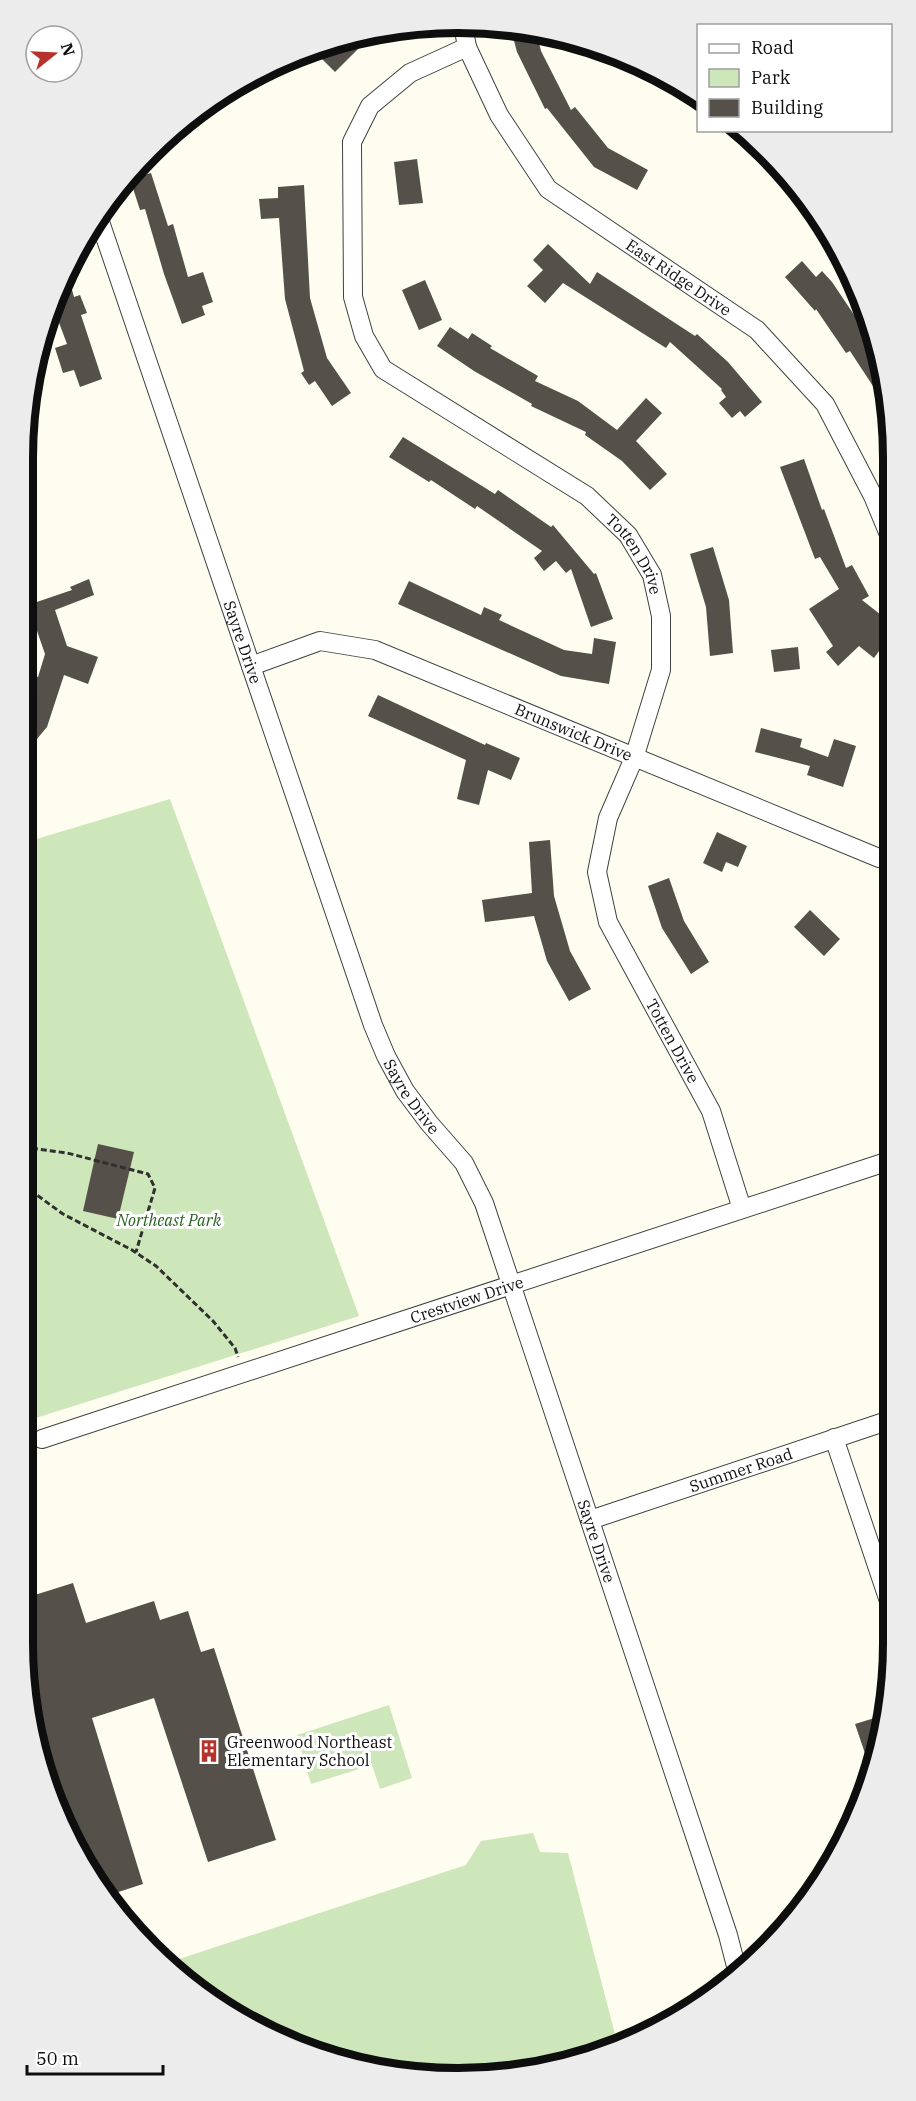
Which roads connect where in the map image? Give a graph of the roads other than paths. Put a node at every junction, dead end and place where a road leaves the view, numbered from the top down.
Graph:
1 (464, 33) edge
2 (467, 47) junction
3 (102, 227) edge
4 (883, 520) edge
5 (251, 666) junction
6 (634, 758) junction
7 (883, 858) edge
8 (883, 1163) edge
9 (742, 1209) junction
10 (512, 1285) junction
11 (883, 1422) edge
12 (834, 1438) junction
13 (42, 1439) dead end
14 (590, 1520) junction
15 (883, 1583) edge
16 (736, 1965) edge

1 - 2 street, East Ridge Drive
2 - 4 street, East Ridge Drive
2 - 6 street, Totten Drive
3 - 5 street, Sayre Drive
5 - 6 street, Brunswick Drive
5 - 10 street, Sayre Drive
6 - 7 street, Brunswick Drive
6 - 9 street, Totten Drive
8 - 9 street, Crestview Drive
9 - 10 street, Crestview Drive
10 - 13 street, Crestview Drive
10 - 14 street, Sayre Drive
11 - 12 street, Summer Road
12 - 14 street, Summer Road
12 - 15 street
14 - 16 street, Sayre Drive

